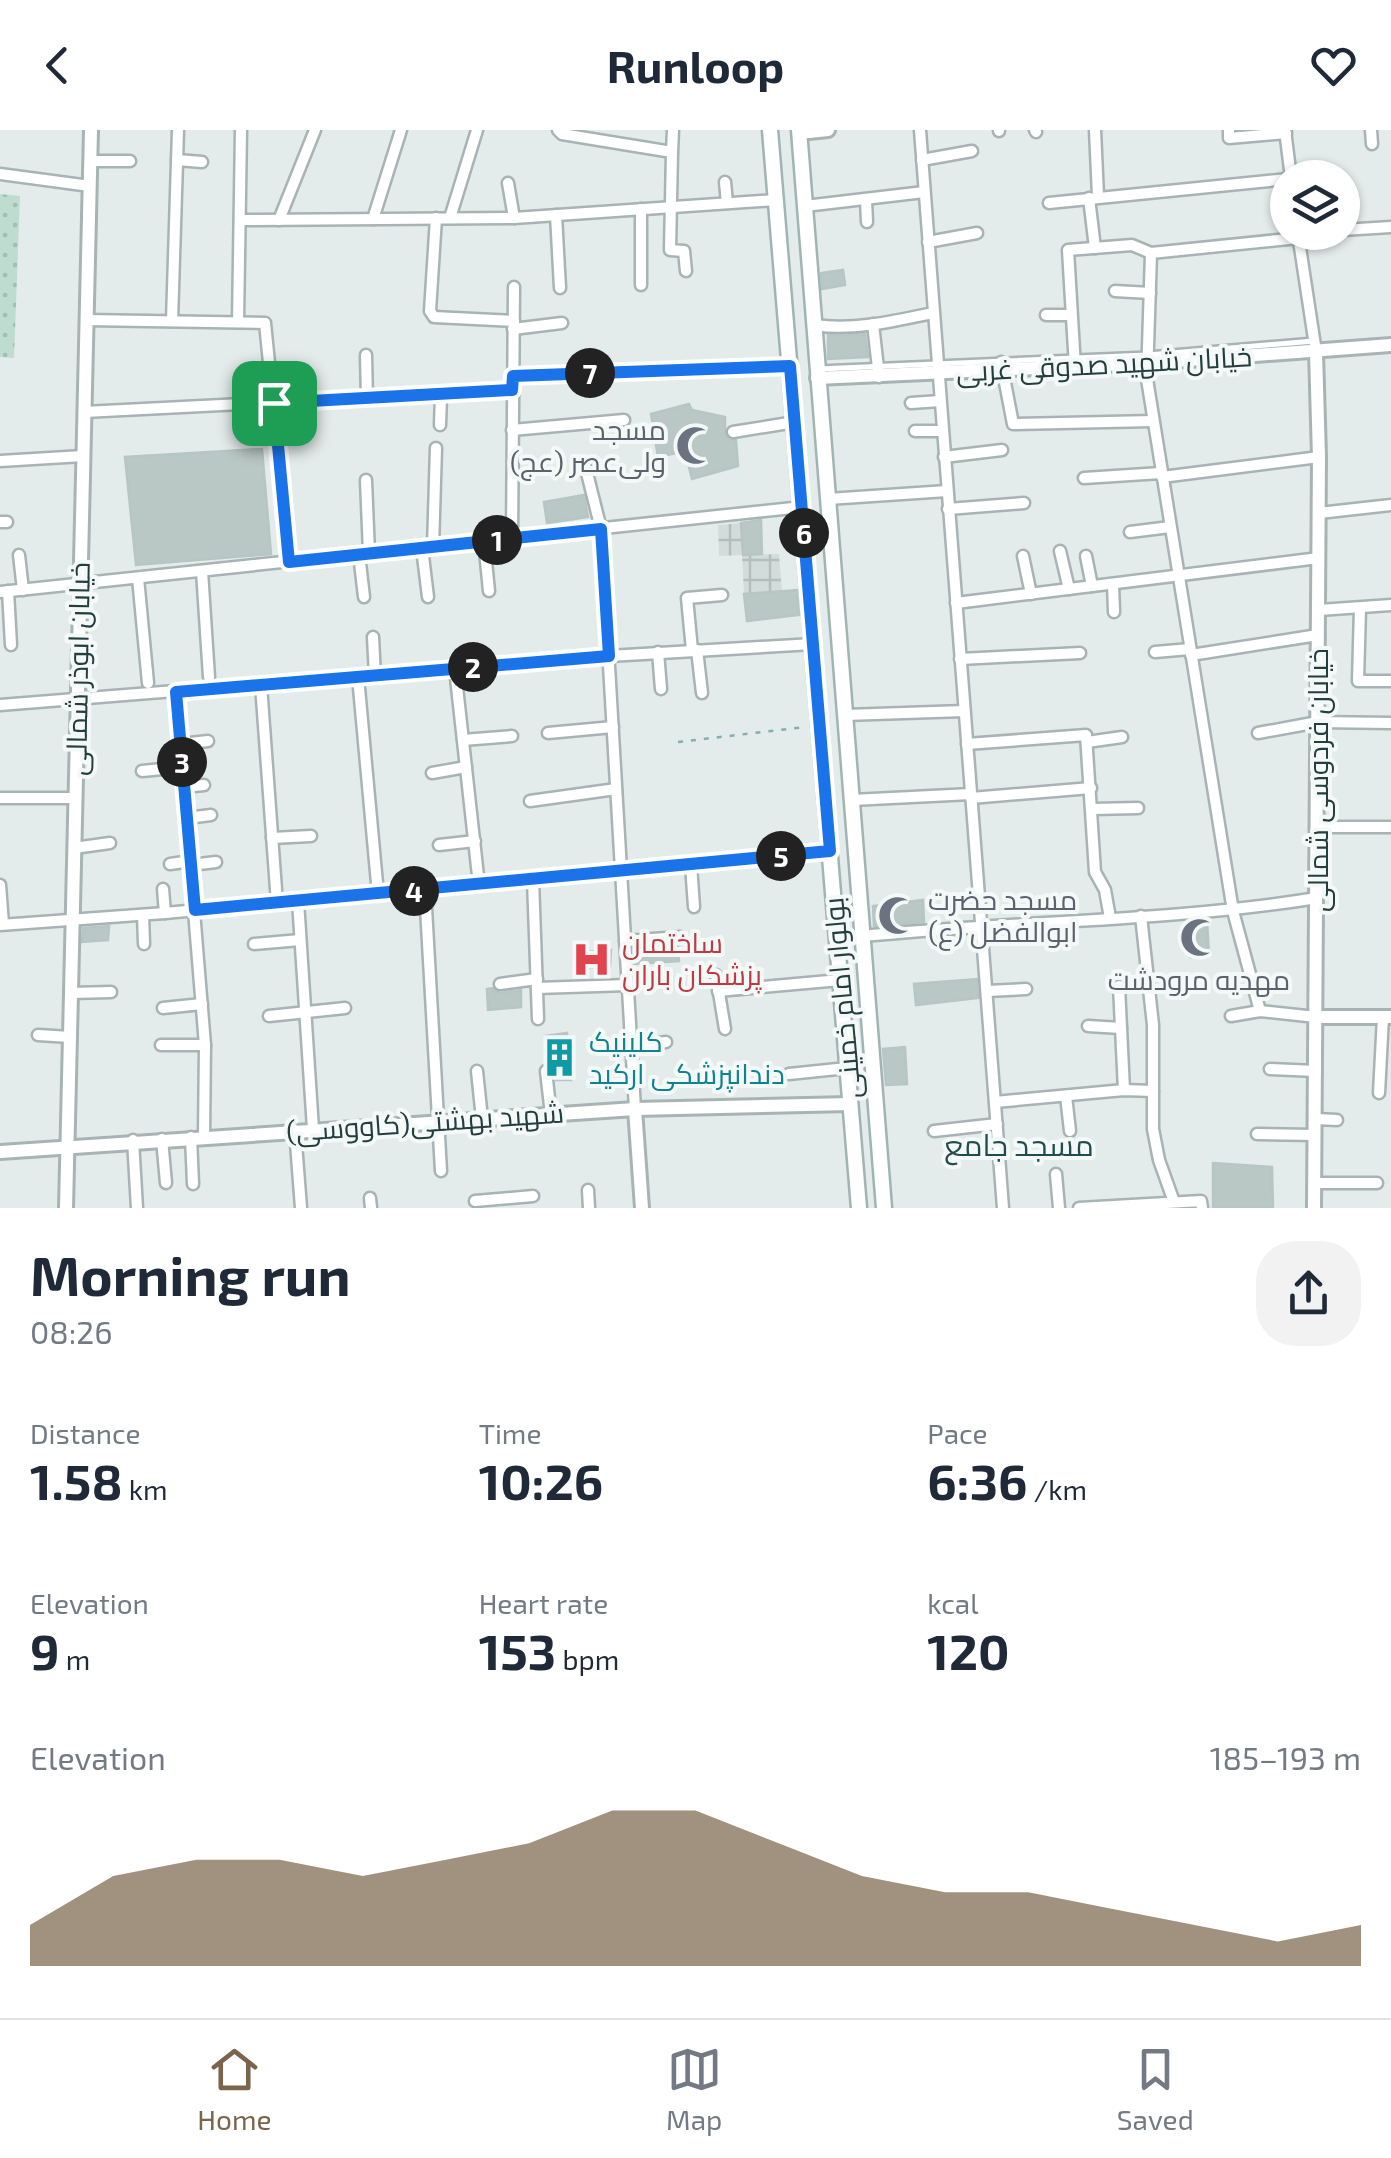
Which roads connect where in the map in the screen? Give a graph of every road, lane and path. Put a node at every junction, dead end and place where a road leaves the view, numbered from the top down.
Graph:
1 (91, 130) edge
2 (178, 130) edge
3 (242, 130) edge
4 (315, 130) edge
5 (400, 130) edge
6 (477, 130) edge
7 (558, 130) edge
8 (672, 130) edge
9 (770, 130) edge
10 (828, 130) edge
11 (920, 130) edge
12 (1372, 130) edge
13 (1286, 131) edge
14 (799, 132) edge
15 (1095, 134) edge
16 (1228, 134) edge
17 (1372, 144) dead end
18 (972, 151) dead end
19 (672, 152) junction
20 (90, 160) junction
21 (177, 160) junction
22 (922, 160) junction
23 (1288, 160) edge
24 (130, 161) dead end
25 (202, 162) dead end
26 (0, 174) edge
27 (1270, 180) edge
28 (726, 182) dead end
29 (508, 183) dead end
30 (90, 186) junction
31 (924, 192) junction
32 (1093, 197) junction
33 (776, 200) junction
34 (866, 201) junction
35 (1049, 203) dead end
36 (727, 204) junction
37 (805, 206) junction
38 (669, 207) junction
39 (641, 209) junction
40 (556, 215) junction
41 (436, 218) junction
42 (450, 218) junction
43 (514, 218) junction
44 (373, 219) junction
45 (240, 220) junction
46 (279, 220) junction
47 (867, 222) dead end
48 (1391, 227) edge
49 (1360, 229) edge
50 (977, 234) dead end
51 (1270, 238) edge
52 (928, 242) junction
53 (1095, 248) junction
54 (1303, 250) edge
55 (1152, 253) junction
56 (686, 271) dead end
57 (641, 285) dead end
58 (514, 288) dead end
59 (560, 288) dead end
60 (1115, 291) dead end
61 (1150, 293) junction
62 (933, 314) junction
63 (1046, 315) dead end
64 (1069, 315) junction
65 (86, 320) junction
66 (172, 321) junction
67 (238, 322) junction
68 (562, 323) dead end
69 (874, 324) junction
70 (514, 325) junction
71 (814, 326) junction
72 (1391, 344) edge
73 (1315, 346) junction
74 (366, 355) dead end
75 (1148, 359) junction
76 (1074, 363) junction
77 (790, 366) junction
78 (1002, 366) junction
79 (937, 369) junction
80 (878, 372) junction
81 (817, 373) junction
82 (513, 376) junction
83 (512, 390) junction
84 (441, 395) junction
85 (366, 398) junction
86 (940, 401) junction
87 (274, 403) junction
88 (911, 403) dead end
89 (84, 412) junction
90 (624, 420) dead end
91 (1153, 420) junction
92 (795, 422) junction
93 (440, 425) dead end
94 (512, 430) junction
95 (915, 431) dead end
96 (942, 431) junction
97 (734, 432) dead end
98 (436, 448) dead end
99 (1002, 450) dead end
100 (83, 456) junction
101 (944, 457) junction
102 (1319, 458) junction
103 (0, 461) edge
104 (585, 465) dead end
105 (1161, 475) junction
106 (1084, 478) dead end
107 (366, 480) dead end
108 (946, 491) junction
109 (828, 499) junction
110 (1024, 503) dead end
111 (1391, 505) edge
112 (802, 508) junction
113 (948, 509) junction
114 (1319, 513) junction
115 (1170, 527) junction
116 (601, 529) junction
117 (1130, 532) dead end
118 (512, 538) junction
119 (484, 541) junction
120 (428, 547) junction
121 (1060, 550) dead end
122 (364, 554) junction
123 (18, 555) dead end
124 (1023, 556) dead end
125 (1086, 556) dead end
126 (1319, 558) junction
127 (289, 562) junction
128 (202, 571) junction
129 (1178, 576) junction
130 (138, 578) junction
131 (80, 584) junction
132 (1112, 584) junction
133 (1092, 586) junction
134 (1069, 589) junction
135 (23, 590) junction
136 (489, 591) dead end
137 (4, 592) edge
138 (1030, 594) junction
139 (722, 595) dead end
140 (428, 597) dead end
141 (364, 598) dead end
142 (956, 603) junction
143 (1391, 606) edge
144 (1360, 608) junction
145 (1318, 610) junction
146 (1114, 612) dead end
147 (1318, 635) junction
148 (374, 637) dead end
149 (11, 644) dead end
150 (813, 644) junction
151 (695, 650) junction
152 (658, 652) junction
153 (1155, 652) dead end
154 (1190, 652) junction
155 (1080, 653) dead end
156 (609, 656) junction
157 (960, 659) junction
158 (455, 669) junction
159 (375, 676) junction
160 (209, 677) dead end
161 (358, 677) junction
162 (1391, 681) edge
163 (148, 683) dead end
164 (261, 685) junction
165 (661, 689) dead end
166 (176, 692) junction
167 (702, 693) dead end
168 (78, 700) junction
169 (0, 704) edge
170 (964, 711) junction
171 (846, 715) junction
172 (1318, 722) junction
173 (1391, 723) edge
174 (820, 725) junction
175 (613, 727) junction
176 (548, 733) dead end
177 (1258, 733) dead end
178 (512, 736) dead end
179 (1122, 737) dead end
180 (1086, 739) junction
181 (463, 740) junction
182 (208, 741) dead end
183 (678, 742) dead end
184 (181, 744) junction
185 (967, 744) junction
186 (183, 766) junction
187 (466, 768) junction
188 (142, 771) dead end
189 (432, 773) dead end
190 (204, 785) dead end
191 (184, 787) junction
192 (616, 788) junction
193 (1091, 788) junction
194 (971, 796) junction
195 (0, 798) edge
196 (76, 798) junction
197 (852, 800) junction
198 (530, 801) dead end
199 (1138, 808) dead end
200 (1093, 809) junction
201 (211, 816) dead end
202 (187, 818) junction
203 (1391, 827) edge
204 (1317, 828) junction
205 (311, 836) dead end
206 (272, 838) junction
207 (474, 840) junction
208 (110, 843) dead end
209 (439, 844) dead end
210 (74, 848) junction
211 (830, 851) junction
212 (216, 862) dead end
213 (191, 863) junction
214 (170, 864) dead end
215 (690, 864) junction
216 (621, 872) junction
217 (533, 880) junction
218 (0, 885) edge
219 (480, 885) junction
220 (164, 890) dead end
221 (425, 890) junction
222 (378, 894) junction
223 (1317, 898) junction
224 (298, 902) junction
225 (277, 903) junction
226 (694, 907) dead end
227 (195, 910) junction
228 (1232, 912) junction
229 (165, 913) junction
230 (143, 915) junction
231 (1141, 916) junction
232 (1110, 918) junction
233 (72, 922) junction
234 (2, 924) edge
235 (981, 924) junction
236 (863, 936) junction
237 (680, 937) dead end
238 (300, 940) junction
239 (625, 940) junction
240 (144, 944) dead end
241 (254, 944) dead end
242 (716, 974) dead end
243 (840, 980) junction
244 (500, 984) dead end
245 (537, 984) junction
246 (628, 985) junction
247 (1119, 986) dead end
248 (1026, 990) dead end
249 (718, 991) junction
250 (987, 991) junction
251 (111, 992) dead end
252 (71, 993) junction
253 (202, 1004) junction
254 (163, 1008) dead end
255 (345, 1008) dead end
256 (305, 1012) junction
257 (1260, 1012) junction
258 (269, 1016) dead end
259 (1231, 1016) dead end
260 (1316, 1017) junction
261 (1387, 1018) edge
262 (538, 1019) dead end
263 (1088, 1026) dead end
264 (1121, 1028) junction
265 (725, 1029) dead end
266 (38, 1035) dead end
267 (70, 1037) junction
268 (666, 1042) dead end
269 (161, 1045) dead end
270 (205, 1046) junction
271 (631, 1048) junction
272 (847, 1068) junction
273 (1270, 1069) dead end
274 (477, 1071) dead end
275 (546, 1071) dead end
276 (1316, 1071) junction
277 (789, 1074) dead end
278 (1124, 1090) junction
279 (1153, 1091) junction
280 (1379, 1093) dead end
281 (1066, 1096) junction
282 (995, 1102) junction
283 (850, 1104) junction
284 (635, 1109) junction
285 (551, 1115) junction
286 (482, 1119) junction
287 (1316, 1119) junction
288 (1337, 1120) dead end
289 (437, 1122) junction
290 (997, 1124) junction
291 (313, 1129) junction
292 (295, 1130) junction
293 (934, 1131) dead end
294 (1070, 1131) dead end
295 (1257, 1134) dead end
296 (1315, 1135) junction
297 (197, 1136) junction
298 (162, 1138) junction
299 (133, 1140) junction
300 (67, 1144) junction
301 (0, 1152) edge
302 (441, 1171) dead end
303 (1056, 1174) dead end
304 (166, 1183) dead end
305 (1314, 1183) junction
306 (1376, 1183) dead end
307 (194, 1184) dead end
308 (588, 1190) dead end
309 (534, 1196) dead end
310 (475, 1201) dead end
311 (1174, 1202) junction
312 (509, 1203) edge
313 (1202, 1204) edge
314 (66, 1208) edge
315 (136, 1208) edge
316 (301, 1208) edge
317 (589, 1208) edge
318 (642, 1208) edge
319 (859, 1208) edge
320 (884, 1208) edge
321 (1003, 1208) edge
322 (1059, 1208) edge
323 (1079, 1208) edge
324 (1314, 1208) edge

1 - 20 street, خیابان ابوذر شمالی
2 - 21 street
3 - 45 street
4 - 46 street
5 - 44 street
6 - 42 street
7 - 19 street
8 - 19 street
9 - 33 main road, بولوار امام خمینی
10 - 14 street
11 - 22 street
12 - 17 street
13 - 16 street
13 - 23 street
14 - 37 main road, بولوار امام خمینی
15 - 32 street
18 - 22 street
19 - 38 street
20 - 24 street
20 - 30 street, خیابان ابوذر شمالی
21 - 25 street
21 - 66 street
22 - 31 street
26 - 30 street
27 - 32 street
28 - 36 street
29 - 43 street
30 - 65 street, خیابان ابوذر شمالی
31 - 34 street
31 - 52 street
32 - 35 street
32 - 53 street
33 - 36 street
33 - 77 main road, بولوار امام خمینی
34 - 37 street
34 - 47 street
36 - 38 street
37 - 71 main road, بولوار امام خمینی
38 - 39 street
38 - 56 street
39 - 40 street
39 - 57 street
40 - 43 street
40 - 59 street
41 - 42 street
41 - 44 street
41 - 70 street
42 - 43 street
44 - 46 street
45 - 46 street
45 - 67 street
48 - 49 street
50 - 52 street
51 - 55 street
52 - 62 street
53 - 55 street
53 - 64 street
54 - 73 street
55 - 61 street
58 - 70 street
60 - 61 street
61 - 75 street
62 - 69 street
62 - 79 street
63 - 64 street
64 - 76 street
65 - 66 street
65 - 89 street, خیابان ابوذر شمالی
66 - 67 street
67 - 87 street
68 - 70 street
69 - 71 street
69 - 80 street
70 - 82 street
71 - 81 main road, بولوار امام خمینی
72 - 73 street, خیابان شهید صدوقی غربی
73 - 75 street, خیابان شهید صدوقی غربی
73 - 102 street, خیابان فردوسی شمالی
74 - 85 street
75 - 76 street, خیابان شهید صدوقی غربی
75 - 91 street
76 - 78 street, خیابان شهید صدوقی غربی
77 - 82 street
77 - 92 main road, بولوار امام خمینی
78 - 79 street, خیابان شهید صدوقی غربی
78 - 91 street
79 - 80 street, خیابان شهید صدوقی غربی
79 - 86 street
80 - 81 street, خیابان شهید صدوقی غربی
81 - 109 main road, بولوار امام خمینی
82 - 83 street
83 - 84 street
83 - 94 street
84 - 85 street
84 - 93 street
85 - 87 street
86 - 88 street
86 - 96 street
87 - 89 street
87 - 127 street
89 - 100 street, خیابان ابوذر شمالی
90 - 94 street
91 - 105 street
92 - 97 street
92 - 112 main road, بولوار امام خمینی
94 - 118 street
95 - 96 street
96 - 101 street
98 - 120 street
99 - 101 street
100 - 103 street
100 - 131 street, خیابان ابوذر شمالی
101 - 108 street
102 - 105 street
102 - 114 street, خیابان فردوسی شمالی
104 - 116 street
105 - 106 street
105 - 115 street
107 - 122 street
108 - 109 street
108 - 113 street
109 - 171 main road, بولوار امام خمینی
110 - 113 street
111 - 114 street
112 - 116 street
112 - 150 main road, بولوار امام خمینی
113 - 142 street
114 - 126 street, خیابان فردوسی شمالی
115 - 117 street
115 - 129 street
116 - 118 street
116 - 156 street
118 - 119 street
119 - 120 street
119 - 136 street
120 - 122 street
120 - 140 street
121 - 134 street
122 - 127 street
122 - 141 street
123 - 135 street
124 - 138 street
125 - 133 street
126 - 129 street
126 - 145 street, خیابان فردوسی شمالی
127 - 128 street
128 - 130 street
128 - 160 street
129 - 132 street
129 - 154 street
130 - 131 street
130 - 163 street
131 - 135 street
131 - 168 street, خیابان ابوذر شمالی
132 - 133 street
132 - 146 street
133 - 134 street
134 - 138 street
135 - 137 street
137 - 149 street
138 - 142 street
139 - 151 street
142 - 157 street
143 - 144 street
144 - 145 street
144 - 162 street
145 - 147 street, خیابان فردوسی شمالی
147 - 154 street
147 - 172 street, خیابان فردوسی شمالی
148 - 159 street
150 - 151 street
150 - 174 main road, بولوار امام خمینی
151 - 152 street
151 - 167 street
152 - 156 street
152 - 165 street
153 - 154 street
154 - 228 street
155 - 157 street
156 - 158 street
156 - 175 street
157 - 170 street
158 - 159 street
158 - 181 street
159 - 161 street
161 - 164 street
161 - 222 street
164 - 166 street
164 - 206 street
166 - 168 street
166 - 184 street
168 - 169 street
168 - 196 street, خیابان ابوذر شمالی
170 - 171 street
170 - 185 street
171 - 197 main road, بولوار امام خمینی
172 - 173 street
172 - 177 street
172 - 204 street, خیابان فردوسی شمالی
174 - 183 path
174 - 211 main road, بولوار امام خمینی
175 - 176 street
175 - 192 street
178 - 181 street
179 - 180 street
180 - 185 street
180 - 193 street
181 - 187 street
182 - 184 street
184 - 186 street
185 - 194 street
186 - 188 street
186 - 191 street
187 - 189 street
187 - 207 street
190 - 191 street
191 - 202 street
192 - 198 street
192 - 216 street
193 - 194 street
193 - 200 street
194 - 197 street
194 - 235 street
195 - 196 street
196 - 210 street, خیابان ابوذر شمالی
197 - 236 main road, بولوار امام خمینی
199 - 200 street
200 - 232 street
201 - 202 street
202 - 213 street
203 - 204 street
204 - 223 street, خیابان فردوسی شمالی
205 - 206 street
206 - 225 street
207 - 209 street
207 - 219 street
208 - 210 street
210 - 233 street, خیابان ابوذر شمالی
211 - 215 street
211 - 243 main road, بولوار امام خمینی
212 - 213 street
213 - 214 street
213 - 227 street
215 - 216 street
215 - 226 street
216 - 217 street
216 - 239 street
217 - 219 street
217 - 245 street
218 - 234 street
219 - 221 street
220 - 229 street
221 - 222 street
221 - 289 street
222 - 224 street
223 - 228 street
223 - 260 street, خیابان فردوسی شمالی
224 - 225 street
224 - 238 street
225 - 227 street
227 - 229 street
227 - 253 street
228 - 231 street
228 - 257 street
229 - 230 street
230 - 233 street
230 - 240 street
231 - 232 street
231 - 279 street
232 - 235 street
233 - 234 street
233 - 252 street, خیابان ابوذر شمالی
235 - 236 street
235 - 250 street
236 - 320 main road, بولوار امام خمینی
237 - 239 street
238 - 241 street
238 - 256 street
239 - 246 street
242 - 249 street
243 - 249 street
243 - 272 main road, بولوار امام خمینی
244 - 245 street
245 - 246 street
245 - 262 street
246 - 271 street
247 - 264 street
248 - 250 street
249 - 265 street
250 - 282 street
251 - 252 street
252 - 267 street, خیابان ابوذر شمالی
253 - 254 street
253 - 270 street
255 - 256 street
256 - 258 street
256 - 291 street
257 - 259 street
257 - 260 street
260 - 261 street
260 - 276 street, خیابان فردوسی شمالی
261 - 280 street
263 - 264 street
264 - 278 street
266 - 267 street
267 - 300 street, خیابان ابوذر شمالی
268 - 271 street
269 - 270 street
270 - 297 street
271 - 284 street
272 - 277 street
272 - 283 main road, بولوار امام خمینی
273 - 276 street
274 - 286 street
275 - 285 street
276 - 287 street, خیابان فردوسی شمالی
278 - 279 street
278 - 281 street
279 - 311 street
281 - 282 street
281 - 294 street
282 - 290 street
283 - 284 street, شهید بهشتی(کاووسی)
283 - 319 main road, بولوار امام خمینی
284 - 285 street, شهید بهشتی(کاووسی)
284 - 318 street
285 - 286 street, شهید بهشتی(کاووسی)
286 - 289 street, شهید بهشتی(کاووسی)
287 - 288 street
287 - 296 street, خیابان فردوسی شمالی
289 - 291 street, شهید بهشتی(کاووسی)
289 - 302 street
290 - 293 street
290 - 321 street
291 - 292 street, شهید بهشتی(کاووسی)
292 - 297 street, شهید بهشتی(کاووسی)
292 - 316 street
295 - 296 street
296 - 305 street, خیابان فردوسی شمالی
297 - 298 street, شهید بهشتی(کاووسی)
297 - 307 street
298 - 299 street, شهید بهشتی(کاووسی)
298 - 304 street
299 - 300 street, شهید بهشتی(کاووسی)
299 - 315 street
300 - 301 street, شهید بهشتی(کاووسی)
300 - 314 street, خیابان ابوذر شمالی
303 - 322 street
305 - 306 street
305 - 324 street, خیابان فردوسی شمالی
308 - 317 street
309 - 312 street
310 - 312 street
311 - 313 street
311 - 323 street

